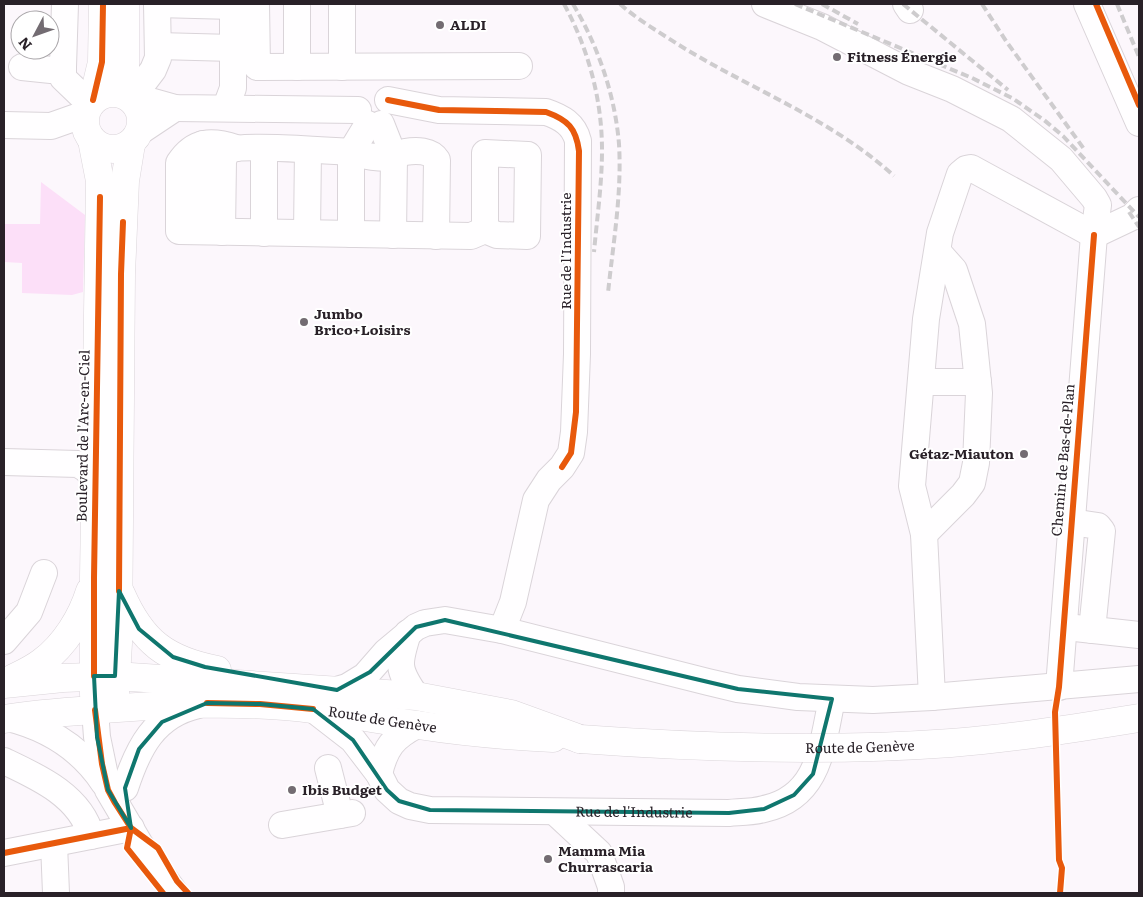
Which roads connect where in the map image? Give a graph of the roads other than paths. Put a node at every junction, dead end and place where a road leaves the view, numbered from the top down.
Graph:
1 (65, 4) edge
2 (103, 4) edge
3 (125, 4) edge
4 (156, 4) edge
5 (297, 4) edge
6 (342, 4) edge
7 (765, 4) edge
8 (1087, 4) edge
9 (241, 5) edge
10 (158, 46) junction
11 (233, 48) junction
12 (22, 66) dead end
13 (372, 66) junction
14 (519, 66) dead end
15 (63, 67) junction
16 (297, 67) junction
17 (342, 67) junction
18 (131, 100) junction
19 (226, 107) junction
20 (175, 108) junction
21 (374, 110) junction
22 (482, 112) junction
23 (90, 119) junction
24 (1139, 123) edge
25 (4, 125) edge
26 (135, 138) junction
27 (236, 148) junction
28 (264, 148) junction
29 (308, 150) junction
30 (351, 152) junction
31 (485, 153) junction
32 (394, 157) junction
33 (1139, 210) edge
34 (213, 224) junction
35 (484, 230) junction
36 (264, 233) junction
37 (307, 233) junction
38 (350, 234) junction
39 (393, 235) junction
40 (1094, 235) junction
41 (436, 236) junction
42 (938, 252) junction
43 (921, 382) junction
44 (978, 382) junction
45 (4, 462) edge
46 (95, 479) junction
47 (1071, 522) junction
48 (924, 534) junction
49 (44, 573) dead end
50 (94, 578) junction
51 (119, 591) junction
52 (1063, 626) junction
53 (502, 630) junction
54 (1092, 630) junction
55 (408, 633) junction
56 (1139, 636) edge
57 (4, 641) edge
58 (105, 676) junction
59 (1139, 679) edge
60 (4, 684) edge
61 (1059, 687) junction
62 (321, 696) junction
63 (416, 696) junction
64 (932, 697) junction
65 (832, 699) junction
66 (207, 703) junction
67 (104, 709) junction
68 (6, 718) edge
69 (1139, 718) edge
70 (417, 725) junction
71 (580, 738) junction
72 (4, 761) edge
73 (328, 768) dead end
74 (383, 782) junction
75 (117, 789) junction
76 (554, 812) junction
77 (341, 818) junction
78 (282, 825) dead end
79 (131, 828) junction
80 (91, 836) junction
81 (54, 844) junction
82 (4, 852) edge
83 (611, 892) edge
84 (56, 893) edge
85 (176, 893) edge

1 - 15 street
2 - 23 main road, Boulevard de l'Arc-en-Ciel
3 - 18 main road
4 - 9 street
4 - 10 street
5 - 16 street
6 - 17 street
7 - 40 street, Chemin de Bas-de-Plan
8 - 24 street
9 - 11 street
9 - 16 street
10 - 11 street
10 - 18 street
11 - 19 street
12 - 15 street
13 - 14 street
13 - 17 street
13 - 21 street
15 - 23 street
16 - 17 street
18 - 20 street
18 - 23 main road
18 - 26 main road
19 - 20 street
19 - 21 street
20 - 26 street
21 - 22 street
21 - 30 street
21 - 32 street
22 - 31 street
22 - 53 street, Rue de l'Industrie
23 - 25 street
23 - 26 main road
23 - 46 main road, Boulevard de l'Arc-en-Ciel
26 - 51 main road
27 - 28 street
27 - 34 street
27 - 34 street
28 - 29 street
28 - 36 street
29 - 30 street
29 - 37 street
30 - 32 street
30 - 38 street
31 - 35 street
31 - 35 street
32 - 39 street
32 - 41 street
33 - 40 street
34 - 36 street
35 - 41 street
36 - 37 street
37 - 38 street
38 - 39 street
39 - 41 street
40 - 42 street
40 - 47 street, Chemin de Bas-de-Plan
42 - 43 street
42 - 44 street
43 - 44 street
43 - 48 street
44 - 48 street
45 - 46 street
46 - 50 main road, Boulevard de l'Arc-en-Ciel
47 - 52 street, Chemin de Bas-de-Plan
47 - 54 street
48 - 64 street
49 - 57 street
50 - 58 main road, Boulevard de l'Arc-en-Ciel
50 - 60 main road
51 - 58 main road
51 - 62 main road
52 - 54 street
52 - 61 street, Chemin de Bas-de-Plan
53 - 55 street
53 - 65 street
54 - 56 street
55 - 62 street
55 - 63 street
58 - 60 main road, Route de Genève
58 - 62 main road, Route de Genève
58 - 67 main road
59 - 61 street
61 - 64 street
62 - 63 main road, Route de Genève
62 - 66 main road, Route de Genève
62 - 70 main road, Route de Genève
62 - 74 street, Rue de l'Industrie
63 - 71 main road, Route de Genève
64 - 65 street
65 - 76 street, Rue de l'Industrie
66 - 67 main road, Route de Genève
66 - 75 street
67 - 68 main road, Route de Genève
67 - 75 street
68 - 75 street
69 - 71 main road, Route de Genève, bridge
70 - 71 main road, Route de Genève
70 - 74 street
72 - 80 street
73 - 77 street
74 - 76 street, Rue de l'Industrie
74 - 77 street
75 - 79 street
76 - 83 street
77 - 78 street
79 - 80 street
79 - 85 street
80 - 81 street
81 - 82 street
81 - 84 street

